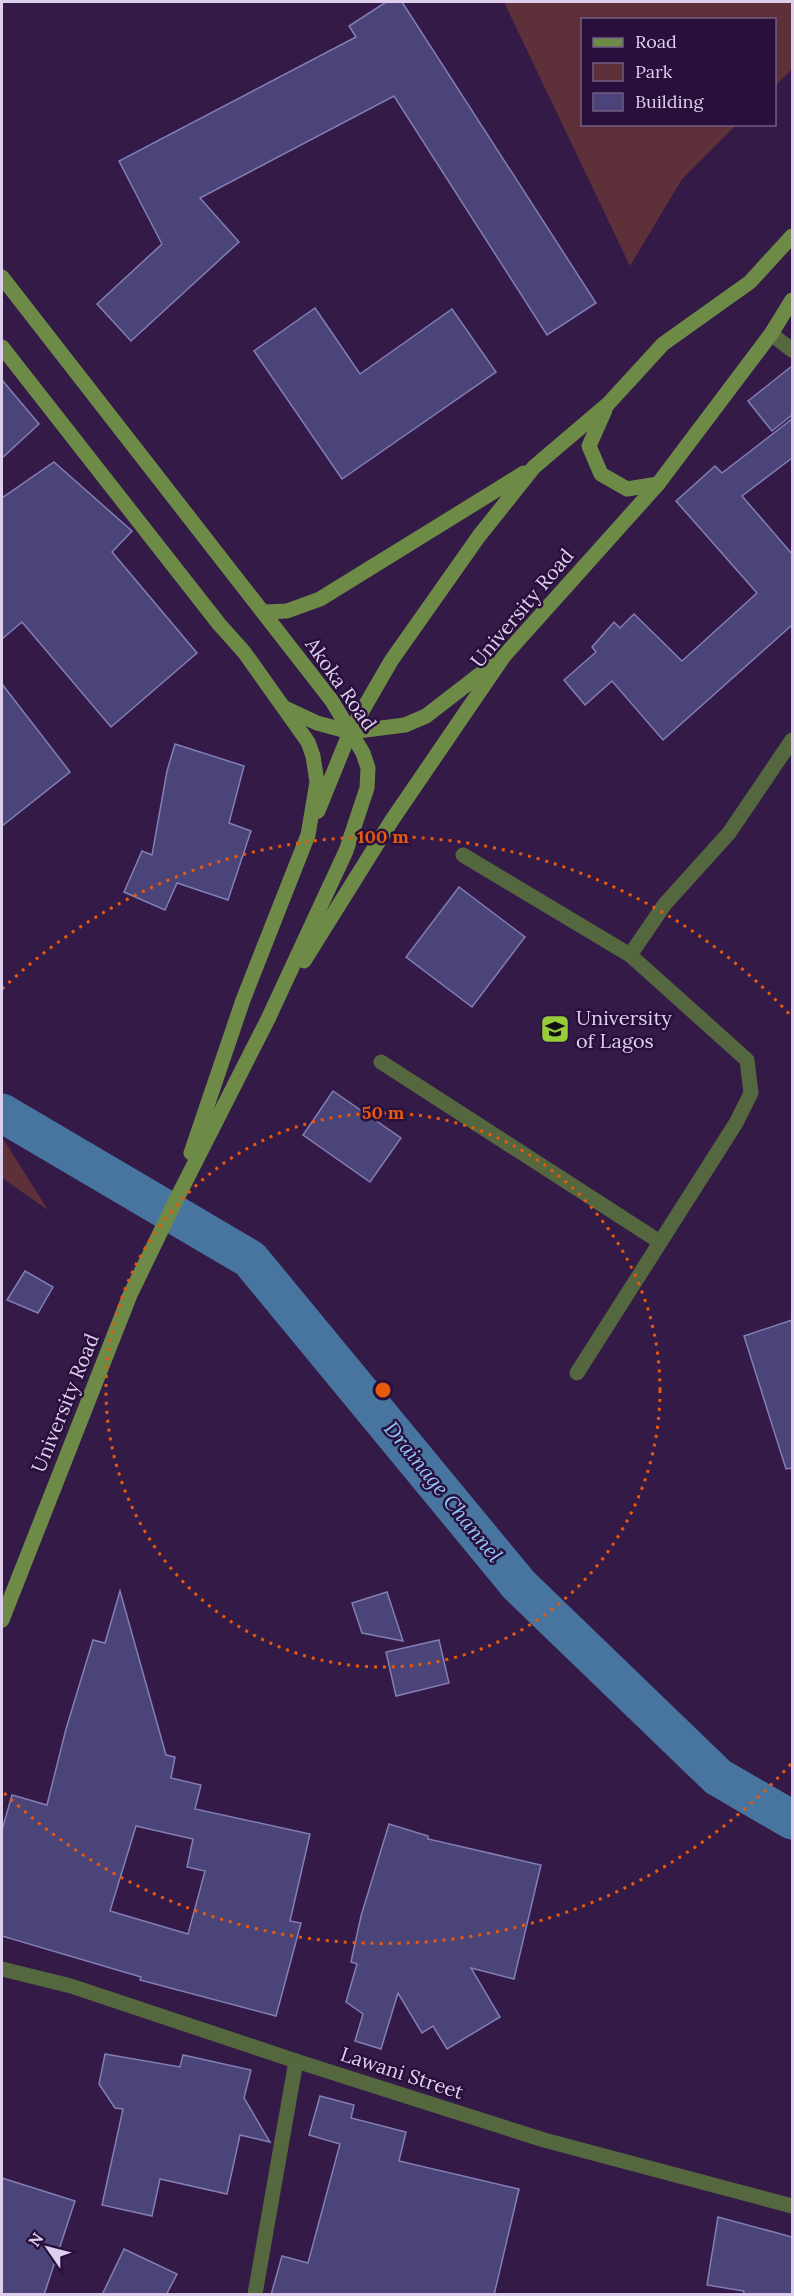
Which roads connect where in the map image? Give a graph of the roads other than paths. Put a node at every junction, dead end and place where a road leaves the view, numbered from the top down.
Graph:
1 (792, 236) edge
2 (2, 277) edge
3 (792, 300) edge
4 (771, 334) junction
5 (2, 347) edge
6 (792, 350) edge
7 (608, 404) junction
8 (534, 467) junction
9 (658, 484) junction
10 (264, 612) junction
11 (504, 656) junction
12 (283, 706) junction
13 (350, 732) junction
14 (792, 740) edge
15 (308, 835) junction
16 (463, 855) dead end
17 (630, 955) junction
18 (268, 1019) junction
19 (381, 1062) dead end
20 (174, 1204) junction
21 (660, 1242) junction
22 (577, 1373) dead end
23 (2, 1620) edge
24 (2, 1969) edge
25 (296, 2061) junction
26 (792, 2206) edge
27 (255, 2295) edge

1 - 7 main road
2 - 10 main road, Akoka Road
3 - 4 main road, University Road
4 - 6 street
4 - 9 main road, University Road
5 - 12 main road
7 - 8 main road
7 - 9 main road
8 - 10 main road
8 - 13 main road
9 - 11 main road, University Road
10 - 13 main road, Akoka Road
11 - 13 main road
11 - 18 main road, University Road
12 - 13 main road
12 - 15 main road
13 - 15 main road
13 - 18 main road, Akoka Road
14 - 17 street
15 - 20 main road
16 - 17 street
17 - 21 street
18 - 20 main road, Akoka Road
19 - 21 street
20 - 23 main road, University Road
21 - 22 street
24 - 25 street, Lawani Street
25 - 26 street, Lawani Street
25 - 27 street

